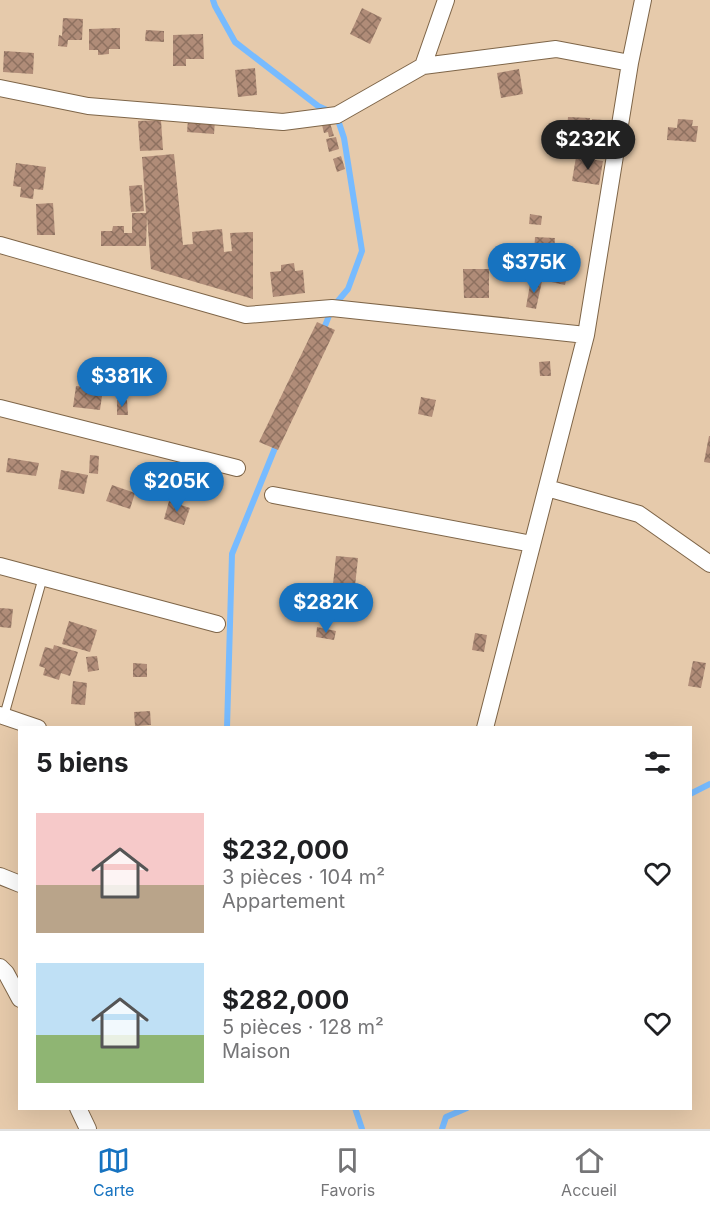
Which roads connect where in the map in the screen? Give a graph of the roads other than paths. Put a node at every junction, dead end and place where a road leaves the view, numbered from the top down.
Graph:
1 (446, 0) edge
2 (643, 0) edge
3 (630, 63) junction
4 (423, 66) junction
5 (0, 88) edge
6 (0, 245) edge
7 (586, 335) junction
8 (0, 408) edge
9 (237, 468) dead end
10 (547, 488) junction
11 (273, 495) dead end
12 (532, 544) junction
13 (710, 564) edge
14 (0, 566) edge
15 (43, 577) junction
16 (217, 624) dead end
17 (2, 716) edge
18 (32, 726) edge
19 (486, 726) edge
20 (0, 876) edge
21 (18, 883) edge
22 (0, 967) edge
23 (18, 995) edge
24 (79, 1110) edge
25 (88, 1129) edge

1 - 4 street
2 - 3 street
3 - 4 street
3 - 7 street
4 - 5 street
6 - 7 street
7 - 10 street
8 - 9 street
10 - 12 street
10 - 13 street
11 - 12 street
12 - 19 street
14 - 15 street
15 - 16 street
15 - 17 lane
17 - 18 street
20 - 21 street
22 - 23 street
24 - 25 street

